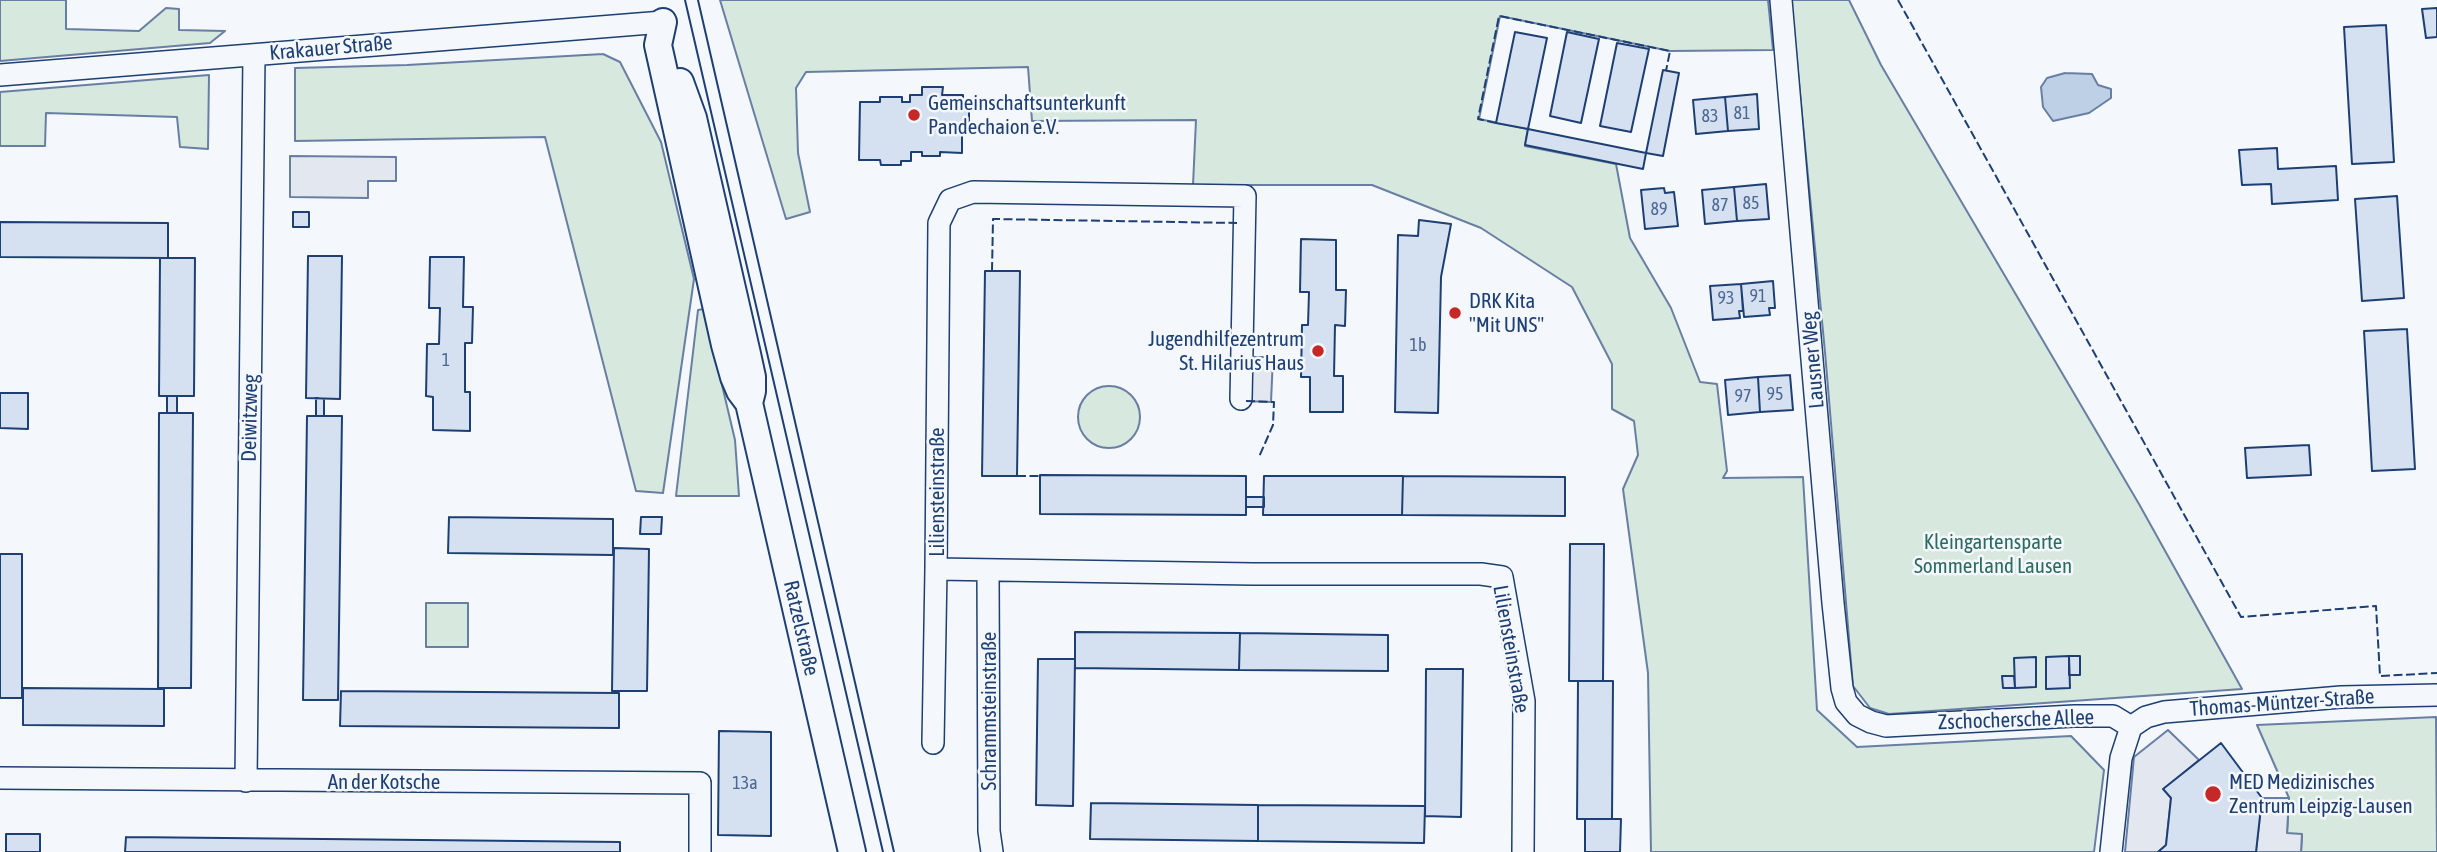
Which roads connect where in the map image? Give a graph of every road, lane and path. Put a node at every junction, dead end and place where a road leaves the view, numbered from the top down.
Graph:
1 (1781, 0) edge
2 (660, 11) edge
3 (254, 55) junction
4 (0, 75) edge
5 (1241, 399) dead end
6 (936, 569) junction
7 (988, 570) junction
8 (2437, 695) edge
9 (1857, 715) joint
10 (2131, 727) junction
11 (933, 743) dead end
12 (0, 778) edge
13 (246, 781) junction
14 (699, 852) edge
15 (852, 852) edge
16 (992, 852) edge
17 (1523, 852) edge
18 (2111, 852) edge

1 - 9 street, Lausner Weg
2 - 3 street, Krakauer Straße
2 - 15 main road, Ratzelstraße
3 - 4 street, Krakauer Straße
3 - 13 street, Deiwitzweg
5 - 6 street, Liliensteinstraße
6 - 7 street, Liliensteinstraße
6 - 11 street
7 - 16 street, Schrammsteinstraße
7 - 17 street, Liliensteinstraße
8 - 10 street, Thomas-Müntzer-Straße
9 - 10 street, Zschochersche Allee
10 - 18 street
12 - 13 street, An der Kotsche
13 - 14 street, An der Kotsche

